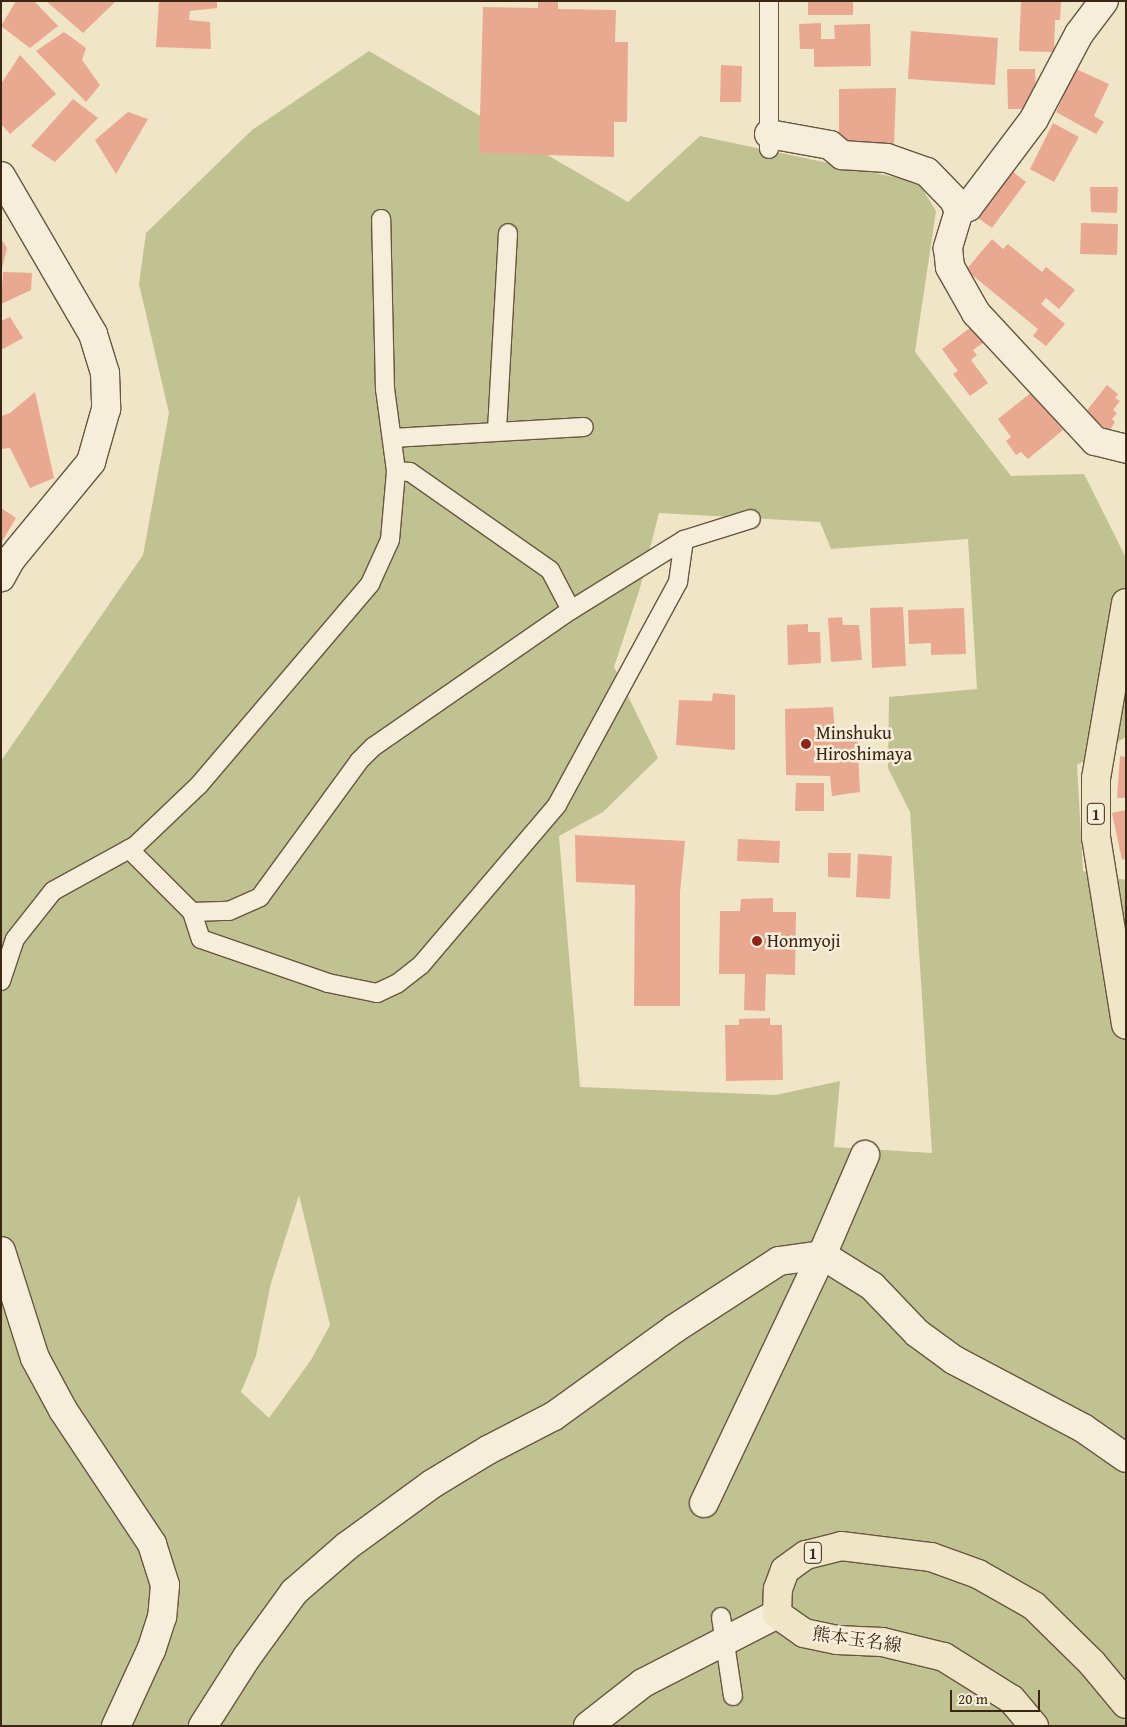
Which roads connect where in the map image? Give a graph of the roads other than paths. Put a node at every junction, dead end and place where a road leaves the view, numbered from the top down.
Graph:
1 (769, 1) edge
2 (1104, 1) edge
3 (769, 141) joint
4 (1, 176) edge
5 (959, 211) junction
6 (381, 219) dead end
7 (508, 233) dead end
8 (584, 427) dead end
9 (497, 430) junction
10 (392, 438) junction
11 (1126, 449) edge
12 (396, 471) junction
13 (751, 518) dead end
14 (684, 540) junction
15 (1, 577) edge
16 (1126, 602) edge
17 (571, 610) junction
18 (129, 849) junction
19 (192, 912) junction
20 (1, 981) edge
21 (1126, 1025) edge
22 (865, 1154) dead end
23 (1, 1251) edge
24 (822, 1255) junction
25 (1126, 1458) edge
26 (704, 1503) dead end
27 (777, 1614) junction
28 (722, 1630) junction
29 (733, 1696) dead end
30 (1011, 1699) junction
31 (1126, 1704) edge
32 (116, 1726) edge
33 (203, 1726) edge
34 (588, 1726) edge
35 (1016, 1726) edge
36 (1034, 1726) edge

1 - 3 lane
2 - 5 street
3 - 5 street
4 - 15 street
5 - 11 street
6 - 10 lane
7 - 9 lane
8 - 9 lane
9 - 10 lane
10 - 12 lane
12 - 17 lane
12 - 18 lane
13 - 14 lane
14 - 17 lane
14 - 19 lane
16 - 21 main road, 1
17 - 19 lane
18 - 19 lane
18 - 20 lane
22 - 24 street
23 - 32 street
24 - 25 street
24 - 26 street
24 - 33 street
27 - 28 street
27 - 30 main road, 熊本玉名線
27 - 31 main road, 1
28 - 29 lane
28 - 34 street
30 - 35 street
30 - 36 main road, 熊本玉名線

